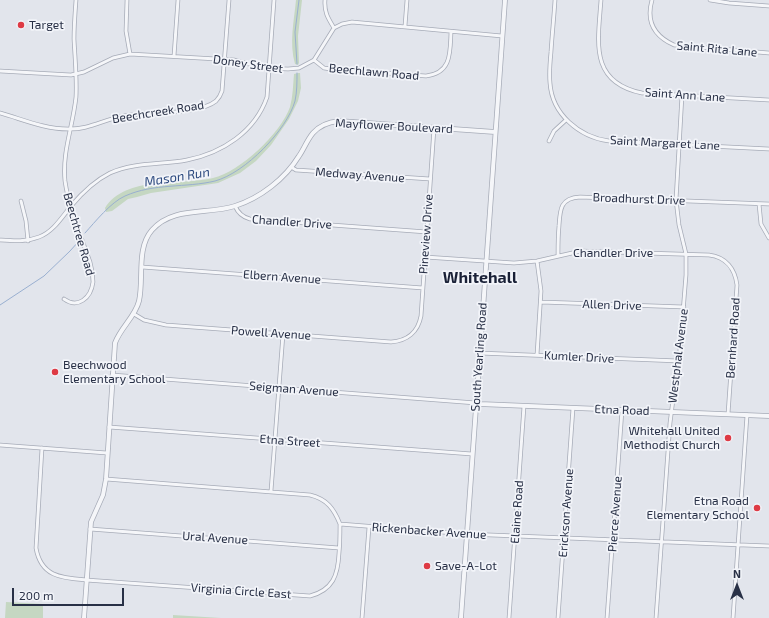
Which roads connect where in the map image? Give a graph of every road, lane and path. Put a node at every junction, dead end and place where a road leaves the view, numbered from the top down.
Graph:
1 (76, 0) edge
2 (127, 0) edge
3 (178, 0) edge
4 (229, 0) edge
5 (274, 0) edge
6 (325, 0) edge
7 (407, 0) edge
8 (505, 0) edge
9 (555, 0) edge
10 (601, 0) edge
11 (652, 0) edge
12 (710, 0) edge
13 (769, 6) edge
14 (405, 26) junction
15 (334, 28) junction
16 (451, 32) junction
17 (502, 36) junction
18 (769, 53) edge
19 (130, 54) junction
20 (174, 56) junction
21 (225, 59) junction
22 (314, 60) junction
23 (269, 68) junction
24 (0, 71) edge
25 (76, 74) junction
26 (682, 95) junction
27 (769, 100) edge
28 (0, 113) edge
29 (566, 120) junction
30 (434, 128) junction
31 (70, 129) junction
32 (495, 132) junction
33 (549, 141) dead end
34 (679, 144) junction
35 (769, 149) edge
36 (291, 168) junction
37 (430, 179) junction
38 (676, 200) junction
39 (21, 202) dead end
40 (760, 204) junction
41 (769, 204) edge
42 (235, 206) junction
43 (70, 207) junction
44 (427, 232) junction
45 (769, 238) edge
46 (0, 240) edge
47 (28, 241) junction
48 (686, 254) junction
49 (558, 255) junction
50 (425, 257) junction
51 (537, 261) junction
52 (486, 262) junction
53 (728, 264) joint
54 (142, 267) junction
55 (423, 288) junction
56 (64, 299) dead end
57 (541, 302) junction
58 (684, 307) junction
59 (134, 314) junction
60 (283, 334) junction
61 (410, 336) joint
62 (480, 353) junction
63 (537, 355) junction
64 (679, 361) junction
65 (112, 375) junction
66 (279, 387) junction
67 (476, 403) junction
68 (524, 406) junction
69 (573, 408) junction
70 (622, 410) junction
71 (672, 412) junction
72 (728, 414) junction
73 (747, 415) junction
74 (769, 416) edge
75 (109, 427) junction
76 (275, 440) junction
77 (0, 446) edge
78 (42, 448) junction
79 (107, 453) junction
80 (472, 454) junction
81 (106, 478) junction
82 (271, 491) junction
83 (340, 524) junction
84 (369, 527) junction
85 (90, 529) junction
86 (466, 534) junction
87 (515, 536) junction
88 (564, 538) junction
89 (613, 540) junction
90 (662, 542) junction
91 (738, 545) junction
92 (769, 546) edge
93 (340, 548) junction
94 (86, 580) junction
95 (84, 618) edge
96 (362, 618) edge
97 (461, 618) edge
98 (509, 618) edge
99 (558, 618) edge
100 (608, 618) edge
101 (656, 618) edge
102 (733, 618) edge

1 - 25 street, Beechtree Road
2 - 19 street
3 - 20 street
4 - 21 street, Beechcreek Road
5 - 23 street
6 - 15 street
7 - 14 street
8 - 17 street, South Yearling Road
9 - 29 street
10 - 26 street, Saint Ann Lane
11 - 18 street, Saint Rita Lane
12 - 13 street
14 - 15 street
14 - 16 street
15 - 22 street
16 - 17 street
16 - 22 street, Beechlawn Road
17 - 32 street, South Yearling Road
19 - 20 street, Doney Street
19 - 25 street, Doney Street
20 - 21 street, Doney Street
21 - 23 street, Doney Street
21 - 31 street, Beechcreek Road
22 - 23 street, Doney Street
23 - 43 street
24 - 25 street, Doney Street
25 - 31 street, Beechtree Road
26 - 27 street, Saint Ann Lane
26 - 34 street, Westphal Avenue
28 - 31 street, Beechcreek Road
29 - 33 street
29 - 34 street, Saint Margaret Lane
30 - 32 street, Mayflower Boulevard
30 - 36 street, Mayflower Boulevard
30 - 37 street, Pineview Drive
31 - 43 street, Beechtree Road
32 - 52 street, South Yearling Road
34 - 35 street, Saint Margaret Lane
34 - 38 street, Westphal Avenue
36 - 37 street, Medway Avenue
36 - 42 street, Mayflower Boulevard
37 - 44 street, Pineview Drive
38 - 40 street, Broadhurst Drive
38 - 48 street, Westphal Avenue
38 - 49 street, Broadhurst Drive
39 - 47 street
40 - 41 street, Broadhurst Drive
40 - 45 street
42 - 44 street, Chandler Drive
42 - 54 street, Mayflower Boulevard
43 - 47 street
43 - 56 street, Beechtree Road
44 - 50 street, Pineview Drive
46 - 47 street
48 - 49 street, Chandler Drive
48 - 53 street, Chandler Drive
48 - 58 street, Westphal Avenue
49 - 51 street, Chandler Drive
50 - 52 street, Chandler Drive
50 - 55 street, Pineview Drive
51 - 52 street, Chandler Drive
51 - 57 street
52 - 62 street, South Yearling Road
53 - 72 street, Bernhard Road
54 - 55 street, Elbern Avenue
54 - 59 street, Mayflower Boulevard
55 - 61 street, Pineview Drive
57 - 58 street, Allen Drive
57 - 63 street
58 - 64 street, Westphal Avenue
59 - 60 street, Powell Avenue
59 - 65 street, Mayflower Boulevard
60 - 61 street, Powell Avenue
60 - 66 street
62 - 63 street, Kumler Drive
62 - 67 street, South Yearling Road
63 - 64 street, Kumler Drive
64 - 71 street, Westphal Avenue
65 - 66 street, Seigman Avenue
65 - 75 street, Mayflower Boulevard
66 - 67 street, Seigman Avenue
66 - 76 street
67 - 68 street, Etna Road
67 - 80 street, South Yearling Road
68 - 69 street, Etna Road
68 - 87 street, Elaine Road
69 - 70 street, Etna Road
69 - 88 street, Erickson Avenue
70 - 71 street, Etna Road
70 - 89 street, Pierce Avenue
71 - 72 street, Etna Road
71 - 90 street, Westphal Avenue
72 - 73 street, Etna Road
73 - 74 street, Etna Road
73 - 91 street
75 - 76 street, Etna Street
75 - 79 street, Mayflower Boulevard
76 - 80 street, Etna Street
76 - 82 street
77 - 78 street
78 - 79 street
78 - 94 street, Virginia Circle East
79 - 81 street, Mayflower Boulevard
80 - 86 street, South Yearling Road
81 - 82 street
81 - 85 street, Mayflower Boulevard
82 - 83 street
83 - 84 street, Rickenbacker Avenue
83 - 93 street, Virginia Circle East
84 - 86 street, Rickenbacker Avenue
84 - 96 street
85 - 93 street, Ural Avenue
85 - 94 street, Mayflower Boulevard
86 - 87 street, Rickenbacker Avenue
86 - 97 street, South Yearling Road
87 - 88 street, Rickenbacker Avenue
87 - 98 street, Elaine Road
88 - 89 street, Rickenbacker Avenue
88 - 99 street, Erickson Avenue
89 - 90 street, Rickenbacker Avenue
89 - 100 street, Pierce Avenue
90 - 91 street, Rickenbacker Avenue
90 - 101 street, Westphal Avenue
91 - 92 street, Rickenbacker Avenue
91 - 102 street
93 - 94 street, Virginia Circle East
94 - 95 street, Mayflower Boulevard

